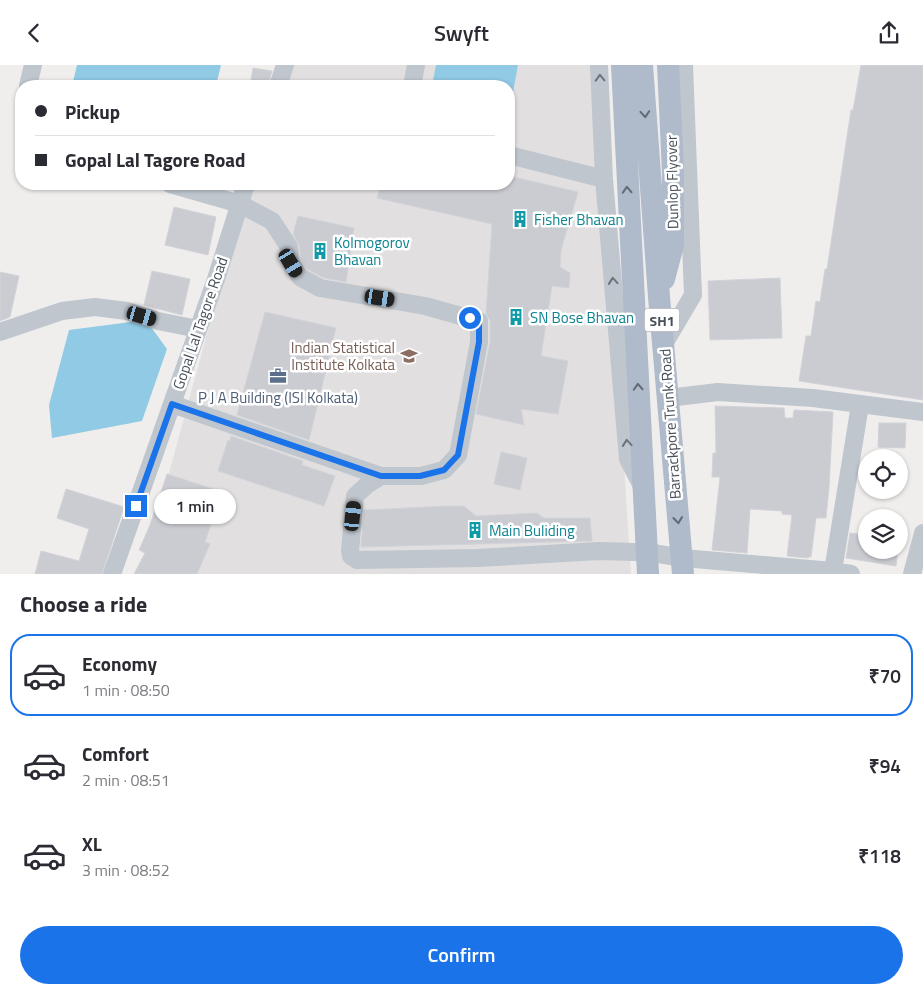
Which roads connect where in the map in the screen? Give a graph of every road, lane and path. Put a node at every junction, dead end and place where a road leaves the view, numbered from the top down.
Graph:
1 (33, 65) edge
2 (285, 65) edge
3 (416, 65) edge
4 (599, 65) edge
5 (622, 65) edge
6 (642, 65) edge
7 (668, 65) edge
8 (684, 65) edge
9 (29, 80) edge
10 (280, 80) edge
11 (413, 80) edge
12 (515, 157) edge
13 (604, 179) junction
14 (191, 190) edge
15 (244, 190) edge
16 (240, 204) junction
17 (659, 297) junction
18 (198, 329) junction
19 (0, 332) edge
20 (664, 344) junction
21 (668, 399) junction
22 (172, 404) junction
23 (860, 405) junction
24 (923, 412) edge
25 (381, 476) junction
26 (643, 488) junction
27 (923, 533) edge
28 (647, 563) edge
29 (683, 566) edge
30 (833, 571) junction
31 (112, 574) edge
32 (852, 574) edge
33 (912, 574) edge

1 - 9 street
2 - 10 street
3 - 11 street
13 -> 4 street
26 -> 5 main road, Barrackpore Trunk Road / SH1
6 -> 17 main road, Barrackpore Trunk Road / SH1
7 - 17 main road, Dunlop Flyover
8 - 20 street
12 - 13 street
26 -> 13 street
14 - 16 street
15 - 16 street, Gopal Lal Tagore Road
16 - 18 street, Gopal Lal Tagore Road
16 - 25 street
17 - 20 main road, Barrackpore Trunk Road / SH1
18 - 19 street
18 - 22 street, Gopal Lal Tagore Road
20 - 21 main road, Barrackpore Trunk Road / SH1
21 - 23 street
21 -> 29 main road, Barrackpore Trunk Road / SH1
22 - 25 street
22 - 31 street, Gopal Lal Tagore Road
23 - 24 street
23 - 30 street
25 - 28 street
26 - 28 main road, Barrackpore Trunk Road / SH1
27 - 33 street
28 - 29 street
29 - 30 street
30 - 32 street

